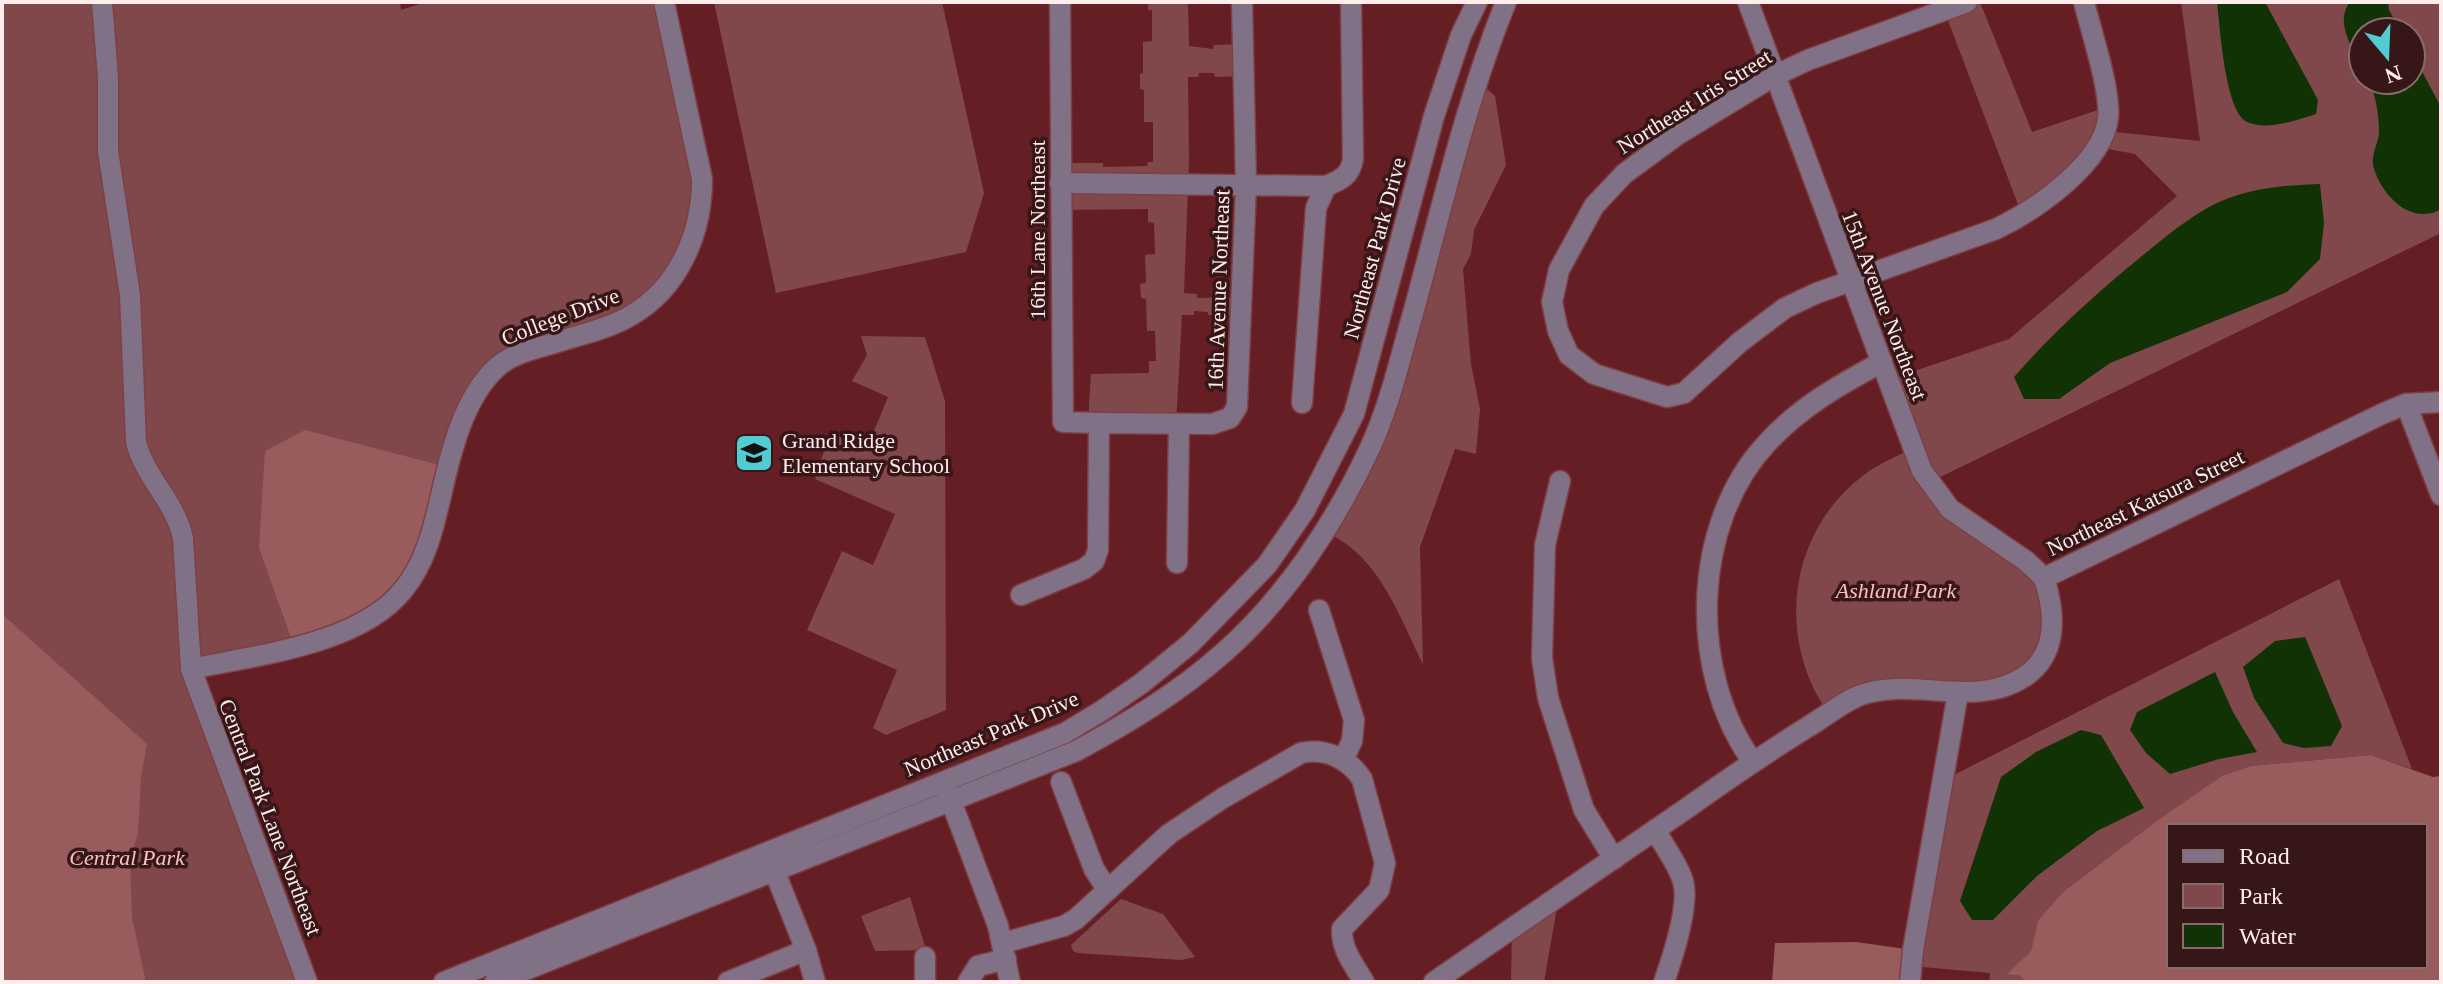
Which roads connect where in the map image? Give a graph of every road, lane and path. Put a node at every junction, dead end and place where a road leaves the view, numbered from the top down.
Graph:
1 (102, 2) edge
2 (664, 2) edge
3 (1060, 2) edge
4 (1242, 2) edge
5 (1351, 2) edge
6 (1477, 2) edge
7 (1506, 2) edge
8 (1748, 2) edge
9 (1967, 2) edge
10 (2084, 2) edge
11 (1774, 76) junction
12 (1060, 183) junction
13 (1246, 185) junction
14 (1326, 186) junction
15 (1850, 281) junction
16 (1882, 362) junction
17 (2441, 402) edge
18 (1302, 403) dead end
19 (2406, 404) junction
20 (1099, 423) junction
21 (1179, 424) junction
22 (1560, 481) dead end
23 (2441, 495) edge
24 (1177, 563) dead end
25 (2044, 578) junction
26 (1021, 595) dead end
27 (1319, 610) dead end
28 (191, 669) junction
29 (1958, 693) junction
30 (1343, 760) junction
31 (1753, 762) junction
32 (944, 781) junction
33 (1061, 782) dead end
34 (952, 801) junction
35 (1655, 830) junction
36 (1614, 859) junction
37 (770, 861) junction
38 (1107, 889) junction
39 (806, 950) junction
40 (1004, 951) junction
41 (925, 957) dead end
42 (307, 982) edge
43 (444, 982) edge
44 (495, 982) edge
45 (728, 982) edge
46 (815, 982) edge
47 (925, 982) edge
48 (968, 982) edge
49 (1010, 982) edge
50 (1364, 982) edge
51 (1434, 982) edge
52 (1664, 982) edge
53 (1910, 982) edge

1 - 28 street, Central Park Lane Northeast
2 - 28 street, College Drive
3 - 12 street, 16th Lane Northeast
4 - 13 street, 16th Avenue Northeast
5 - 14 street
6 - 32 street, Northeast Park Drive
7 - 34 street, Northeast Park Drive
8 - 11 street, 15th Avenue Northeast
9 - 11 street, Northeast Iris Street
10 - 15 street
11 - 15 street, 15th Avenue Northeast
11 - 15 street, Northeast Iris Street
12 - 13 street
12 - 20 street, 16th Lane Northeast
13 - 14 street
13 - 21 street, 16th Avenue Northeast
14 - 18 street
15 - 16 street, 15th Avenue Northeast
16 - 25 street, 15th Avenue Northeast
16 - 31 street
17 - 19 street, Northeast Katsura Street
19 - 23 street
19 - 25 street, Northeast Katsura Street
20 - 21 street, 16th Avenue Northeast
20 - 26 street
21 - 24 street
22 - 36 street
25 - 29 street, Northeast Katsura Street
27 - 30 street
28 - 42 street, Central Park Lane Northeast
29 - 31 street, Northeast Katsura Street
29 - 53 street
30 - 38 street
30 - 50 street
31 - 35 street, Northeast Katsura Street
32 - 34 street
32 - 37 street, Northeast Park Drive
33 - 38 street
34 - 37 street, Northeast Park Drive
34 - 40 street
35 - 36 street, Northeast Katsura Street
35 - 52 street
36 - 51 street, Northeast Katsura Street
37 - 39 street
37 - 43 street, Northeast Park Drive
37 - 44 street, Northeast Park Drive
38 - 40 street
39 - 45 street
39 - 46 street
40 - 48 street
40 - 49 street
41 - 47 street

